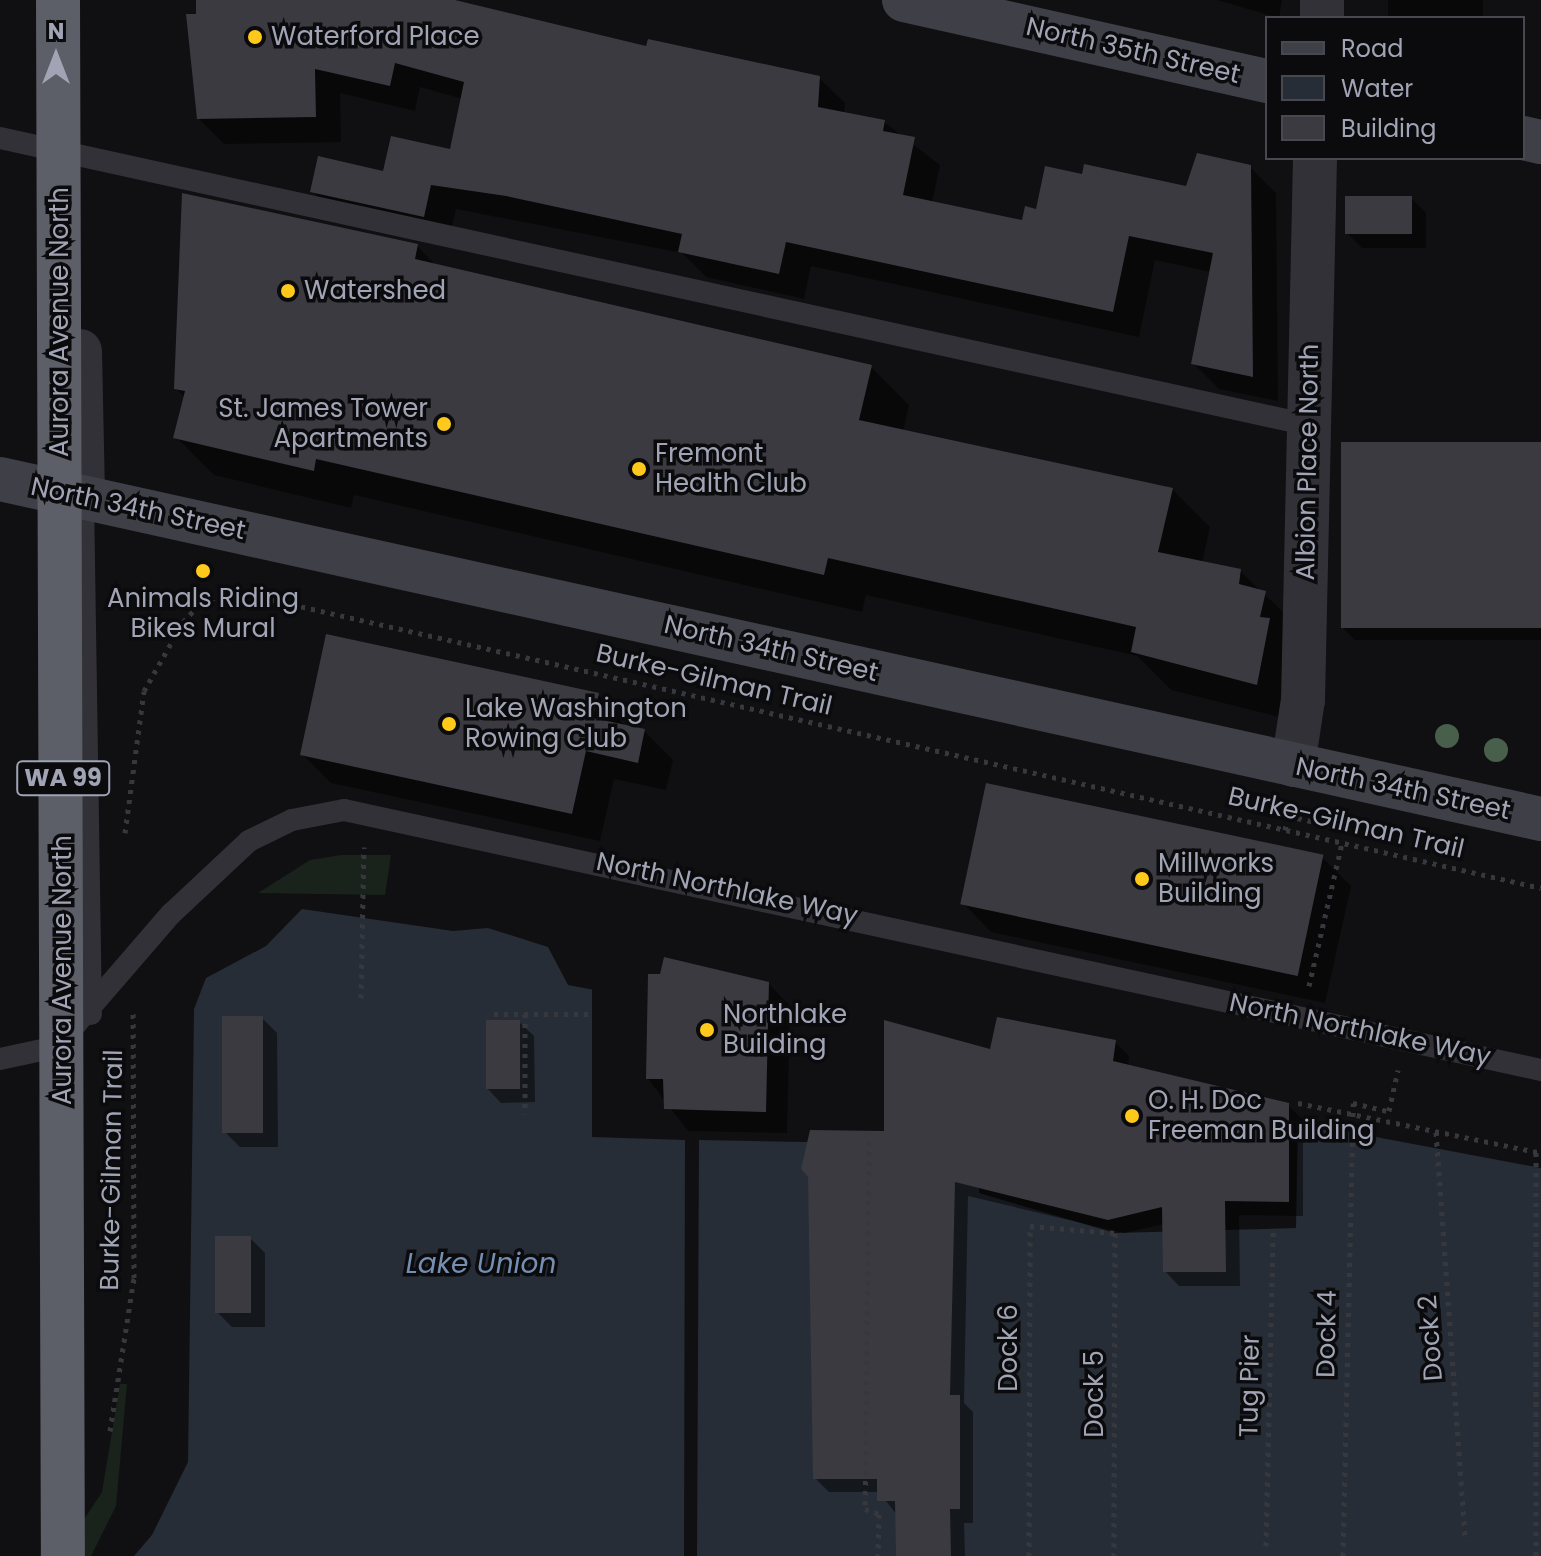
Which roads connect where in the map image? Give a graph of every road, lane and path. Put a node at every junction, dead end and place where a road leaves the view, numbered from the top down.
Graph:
1 (58, 0) edge
2 (76, 0) edge
3 (904, 0) edge
4 (1265, 81) edge
5 (0, 138) edge
6 (76, 155) junction
7 (1315, 160) edge
8 (1309, 425) junction
9 (0, 479) edge
10 (83, 496) junction
11 (1293, 765) junction
12 (1541, 819) edge
13 (1285, 830) junction
14 (1369, 834) dead end
15 (125, 843) dead end
16 (1342, 843) junction
17 (364, 847) dead end
18 (1541, 888) edge
19 (1309, 989) dead end
20 (361, 998) dead end
21 (133, 1008) dead end
22 (91, 1014) junction
23 (494, 1014) dead end
24 (525, 1014) junction
25 (592, 1014) dead end
26 (0, 1059) edge
27 (1541, 1070) edge
28 (1298, 1103) dead end
29 (1389, 1111) dead end
30 (525, 1114) dead end
31 (1352, 1114) junction
32 (1436, 1132) junction
33 (869, 1141) dead end
34 (1538, 1153) edge
35 (1273, 1228) dead end
36 (1115, 1233) joint
37 (108, 1446) dead end
38 (1465, 1541) dead end
39 (1266, 1546) dead end
40 (63, 1556) edge
41 (878, 1556) edge
42 (1029, 1556) edge
43 (1114, 1556) edge
44 (1343, 1556) edge
45 (1536, 1556) edge

1 - 40 highway, Aurora Avenue North / WA 99
2 - 6 street
3 - 4 street, North 35th Street
5 - 6 lane
6 - 8 lane
6 - 10 street
7 - 8 street, Albion Place North
8 - 11 street, Albion Place North
9 - 10 street, North 34th Street
10 - 11 street, North 34th Street
10 - 22 lane
11 - 12 street, North 34th Street
13 - 14 path
13 - 15 path, Burke-Gilman Trail
13 - 16 path, Burke-Gilman Trail
16 - 18 path, Burke-Gilman Trail
16 - 19 path
17 - 20 path
21 - 37 path, Burke-Gilman Trail
22 - 26 lane, North Northlake Way
22 - 27 lane, North Northlake Way
23 - 24 path
24 - 25 path
24 - 30 path
28 - 31 path
29 - 31 path
31 - 32 path
31 - 44 path, Dock 4
32 - 34 path
32 - 38 path, Dock 2
33 - 41 path
34 - 45 path
35 - 39 path, Tug Pier
36 - 42 path, Dock 6
36 - 43 path, Dock 5

